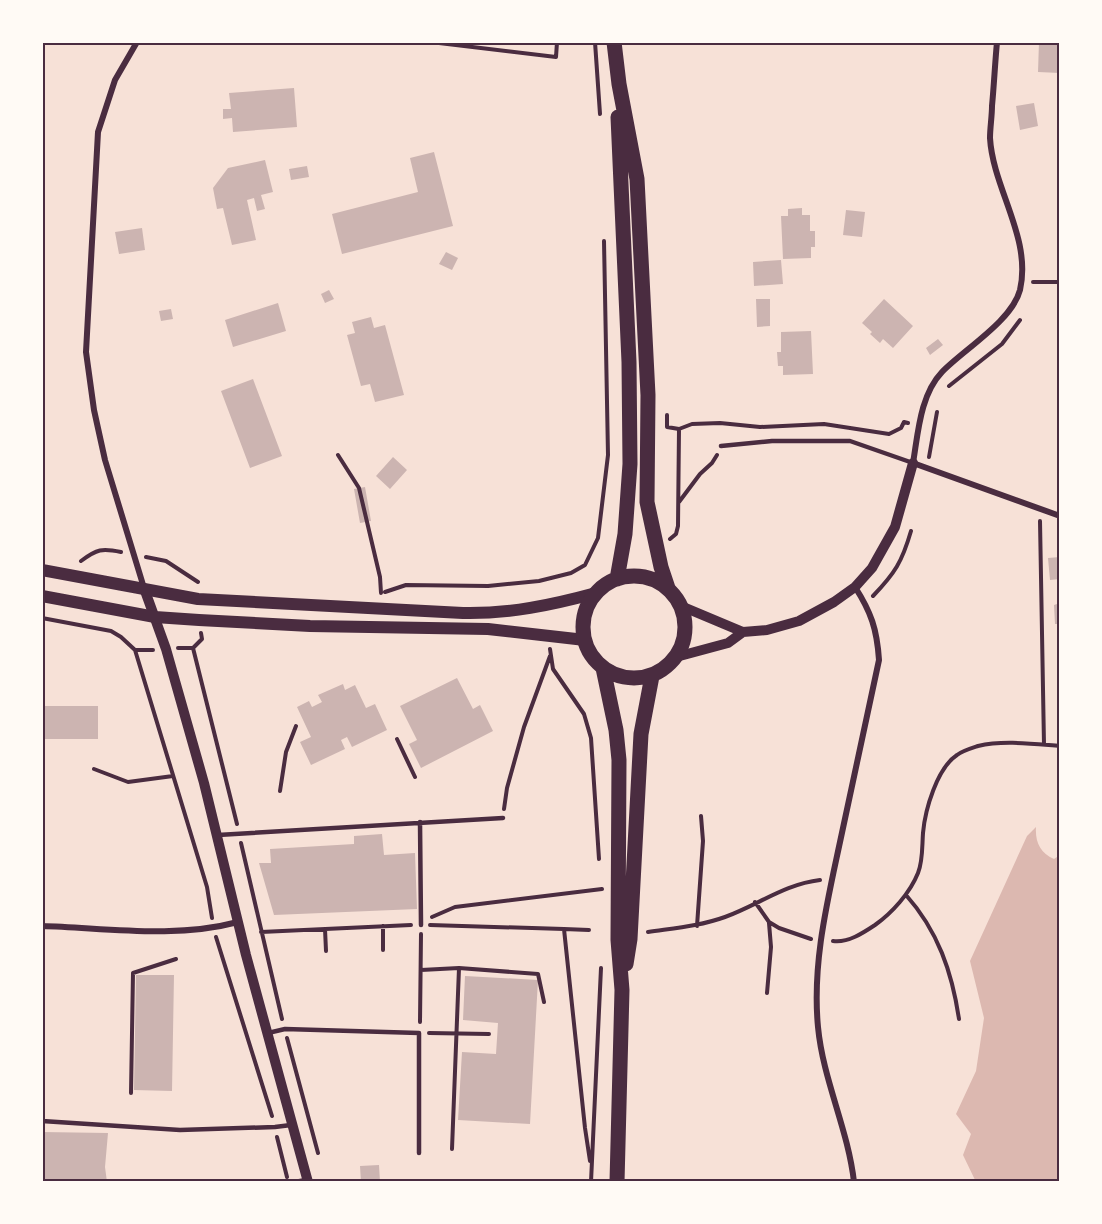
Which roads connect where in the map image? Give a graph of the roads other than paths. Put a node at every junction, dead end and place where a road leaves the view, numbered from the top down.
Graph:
1 (137, 42) edge
2 (614, 42) edge
3 (997, 42) edge
4 (619, 84) junction
5 (722, 446) road end
6 (913, 463) junction
7 (1060, 516) edge
8 (42, 570) edge
9 (617, 579) junction
10 (855, 587) junction
11 (144, 588) junction
12 (668, 588) junction
13 (596, 593) junction
14 (42, 596) edge
15 (681, 606) junction
16 (155, 617) junction
17 (743, 632) junction
18 (585, 640) junction
19 (676, 657) junction
20 (603, 668) junction
21 (652, 675) junction
22 (503, 818) road end
23 (420, 822) junction
24 (218, 835) junction
25 (238, 922) junction
26 (421, 925) road end
27 (42, 926) edge
28 (622, 990) junction
29 (268, 1033) junction
30 (42, 1121) edge
31 (293, 1124) junction
32 (419, 1153) dead end
33 (304, 1181) edge
34 (617, 1182) edge
35 (854, 1182) edge

1 - 11 street
2 - 4 main road
3 - 6 street
4 - 9 main road
4 - 12 main road
5 - 6 lane
6 - 7 street
6 - 10 street
8 - 11 main road
9 - 12 main road
9 - 13 main road
10 - 17 street
10 - 35 street
11 - 13 main road
11 - 16 street
12 - 15 main road
13 - 18 main road
14 - 16 main road
15 - 17 street
15 - 19 main road
16 - 18 main road
16 - 24 street
17 - 19 street
18 - 20 main road
19 - 21 main road
20 - 21 main road
20 - 28 main road
21 - 28 main road
22 - 23 lane
23 - 24 lane
23 - 26 lane
24 - 25 street
25 - 27 street
25 - 29 street
28 - 34 main road
29 - 31 street
29 - 32 lane
30 - 31 lane
31 - 33 street

